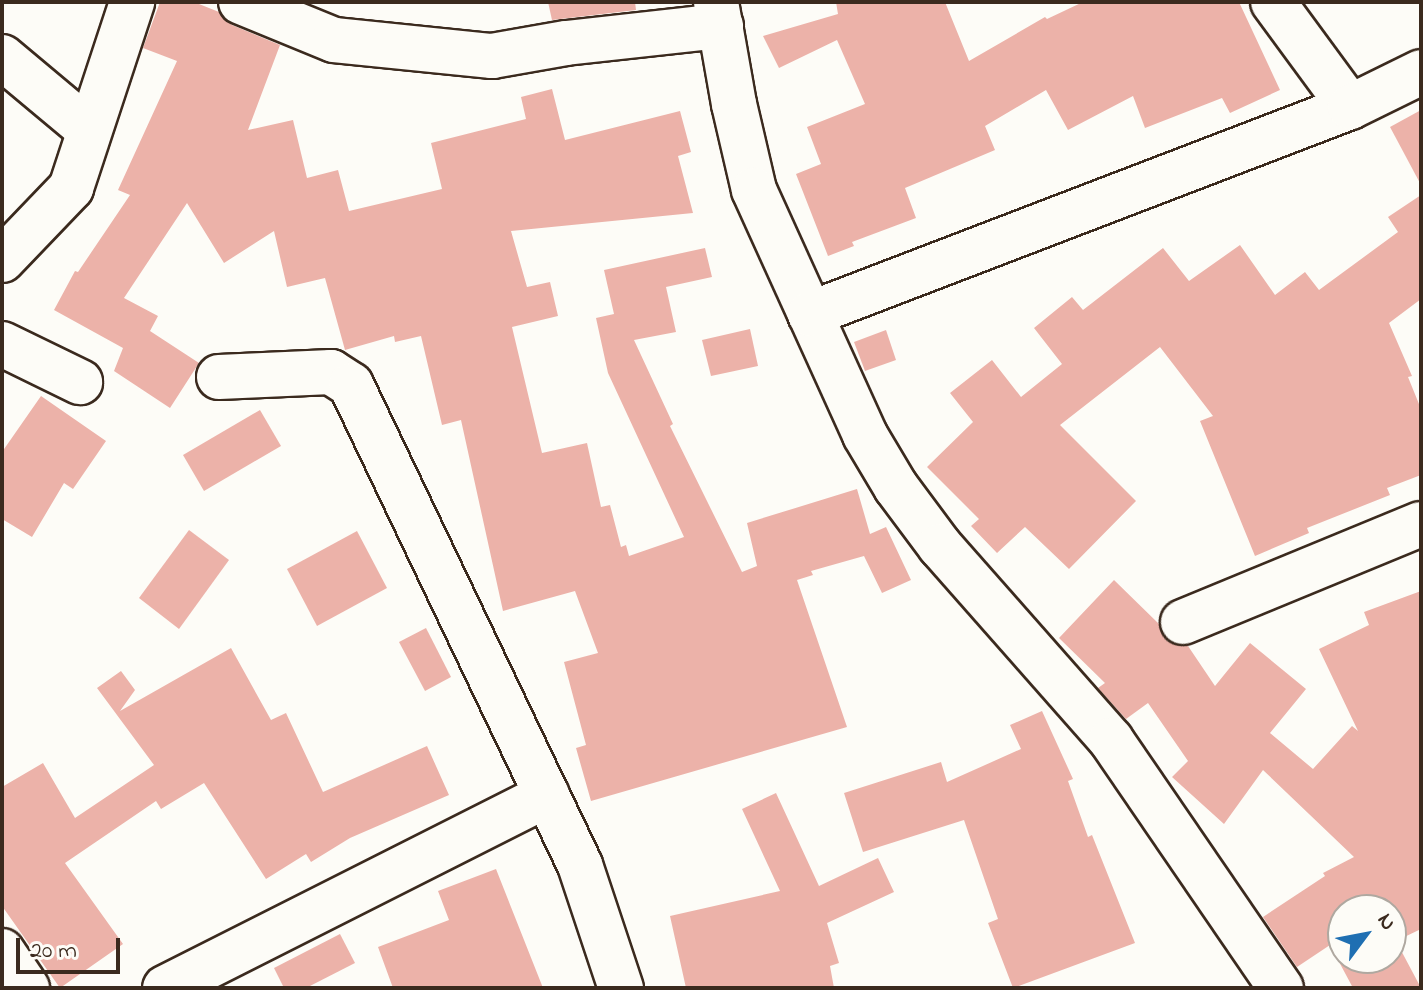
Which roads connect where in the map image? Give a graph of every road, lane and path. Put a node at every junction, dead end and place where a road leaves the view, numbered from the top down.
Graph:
1 (132, 2) edge
2 (241, 2) edge
3 (1273, 2) edge
4 (718, 14) edge
5 (2, 57) edge
6 (1421, 72) edge
7 (1350, 107) junction
8 (88, 129) junction
9 (2, 260) edge
10 (810, 314) junction
11 (2, 344) edge
12 (219, 377) dead end
13 (80, 382) dead end
14 (1421, 524) edge
15 (1183, 622) dead end
16 (547, 795) junction
17 (2, 951) edge
18 (27, 988) edge
19 (165, 988) edge
20 (621, 988) edge
21 (1281, 988) edge

1 - 8 street
2 - 4 street
3 - 7 street
4 - 10 street
5 - 8 street
6 - 7 street
7 - 10 street
8 - 9 street
10 - 21 street
11 - 13 street
12 - 16 street
14 - 15 street
16 - 19 street
16 - 20 street
17 - 18 street

